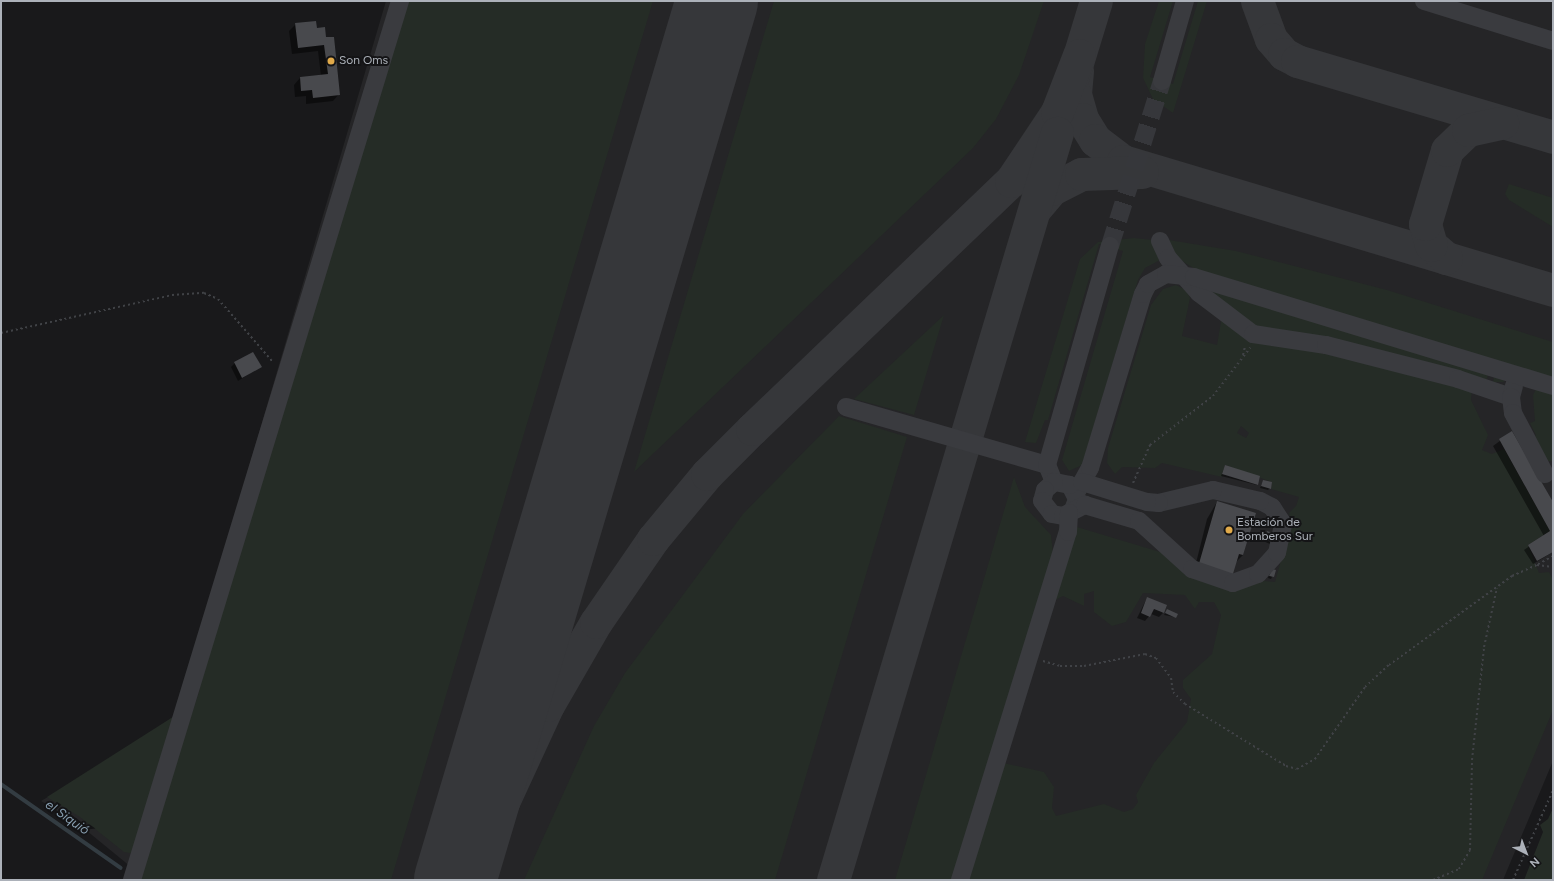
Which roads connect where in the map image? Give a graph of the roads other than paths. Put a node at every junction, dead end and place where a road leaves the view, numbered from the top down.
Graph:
1 (400, 1) edge
2 (1185, 1) edge
3 (1424, 1) edge
4 (1553, 41) edge
5 (1162, 81) tunnel mouth
6 (1160, 241) dead end
7 (1110, 246) tunnel mouth
8 (1182, 274) junction
9 (1518, 374) junction
10 (1553, 386) edge
11 (1511, 398) junction
12 (846, 407) dead end
13 (1047, 465) junction
14 (1545, 474) dead end
15 (1054, 482) junction
16 (1075, 500) junction
17 (132, 880) edge
18 (960, 880) edge

1 - 17 lane
2 - 5 lane
3 - 4 lane
6 - 8 lane
7 - 13 lane
8 - 9 lane
8 - 11 lane
8 - 16 lane
9 - 10 lane
9 - 11 lane
11 - 14 lane
12 - 13 lane
13 - 15 lane
15 - 16 lane
15 - 16 lane
16 - 16 lane
16 - 18 lane

